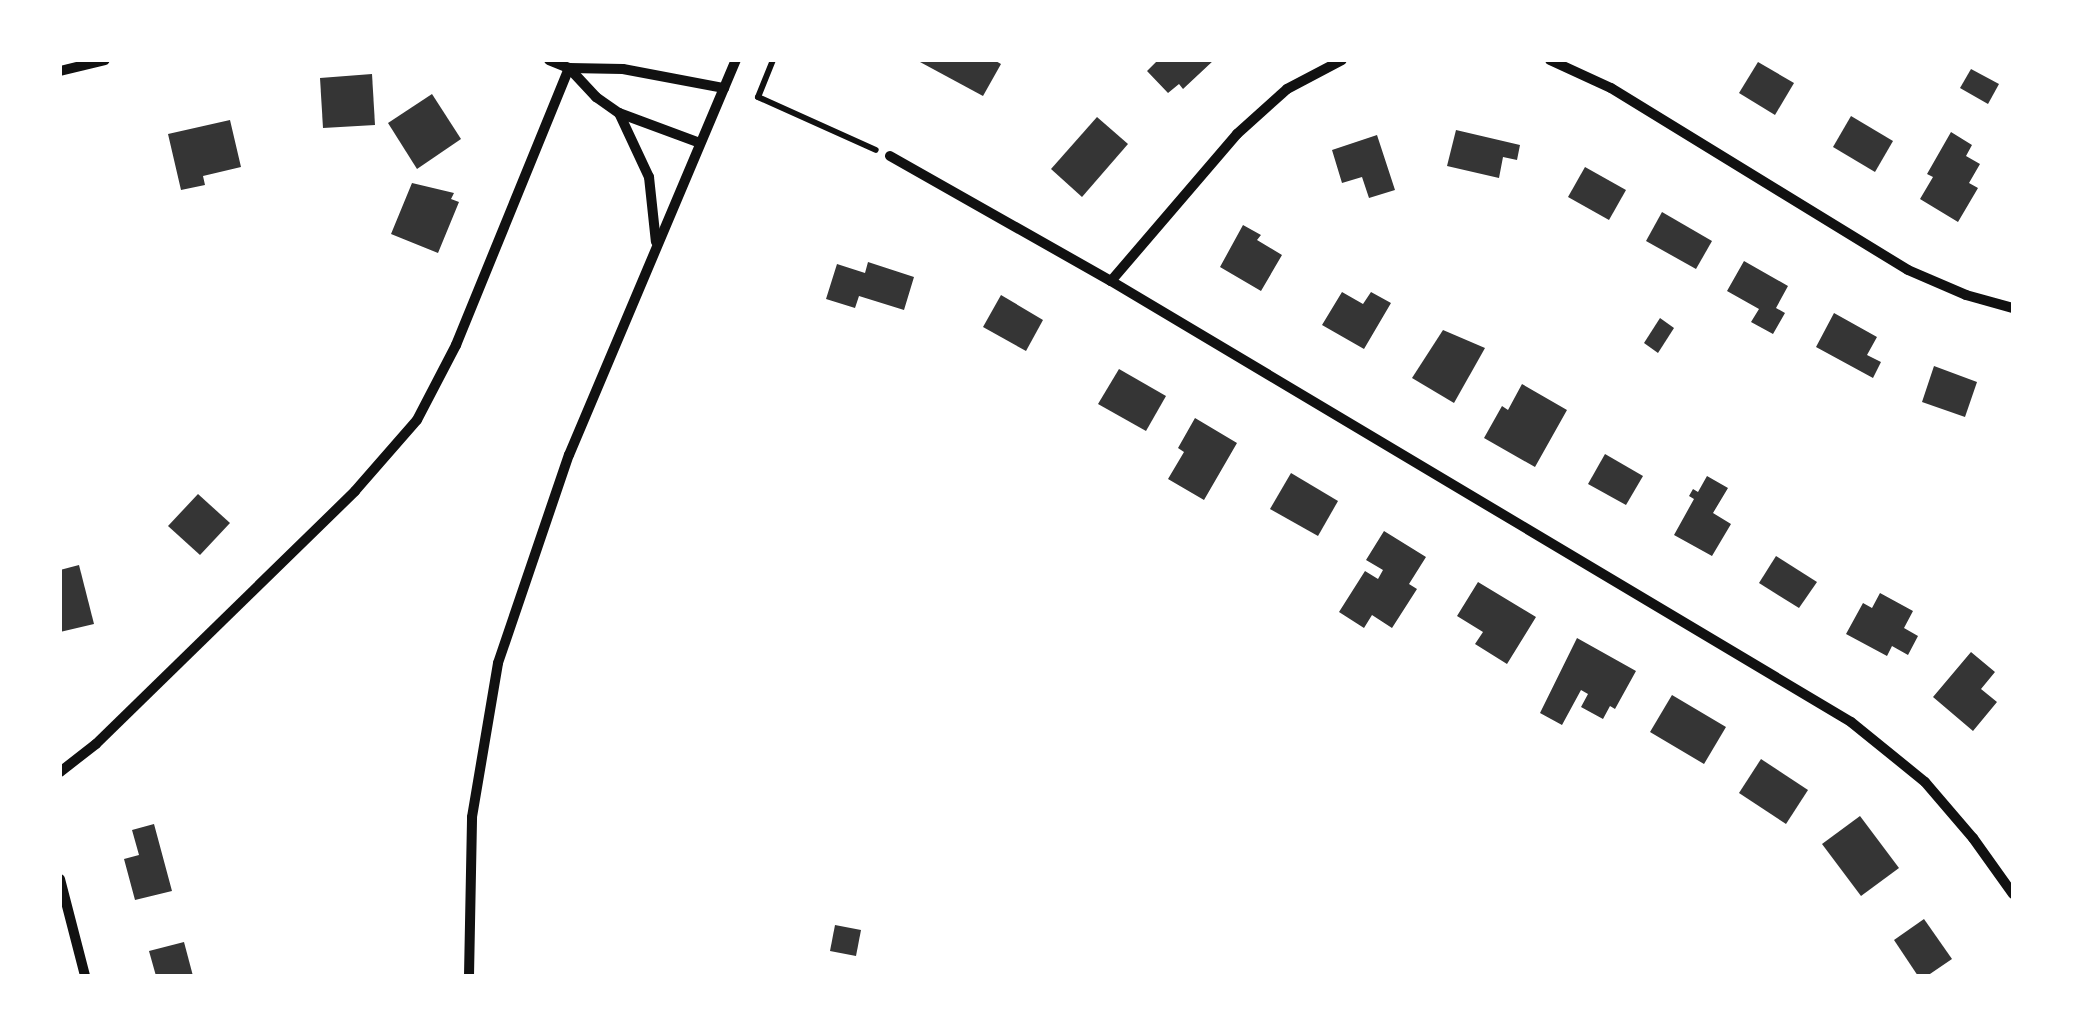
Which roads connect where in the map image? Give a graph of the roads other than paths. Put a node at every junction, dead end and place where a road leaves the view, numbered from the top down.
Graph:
1 (105, 60) edge
2 (549, 60) edge
3 (736, 60) edge
4 (1342, 60) edge
5 (1550, 60) edge
6 (570, 68) junction
7 (60, 71) edge
8 (724, 88) junction
9 (619, 113) junction
10 (700, 143) junction
11 (890, 156) road end
12 (656, 248) junction
13 (1111, 281) junction
14 (2013, 308) edge
15 (60, 772) edge
16 (60, 878) edge
17 (2013, 894) edge
18 (85, 976) edge
19 (469, 976) edge

1 - 7 street
2 - 6 street
3 - 8 street
4 - 13 street
5 - 14 street
6 - 8 street
6 - 9 street
6 - 15 street
8 - 10 street
9 - 10 street
9 - 12 street
10 - 12 street
11 - 13 street
12 - 19 street
13 - 17 street
16 - 18 street

